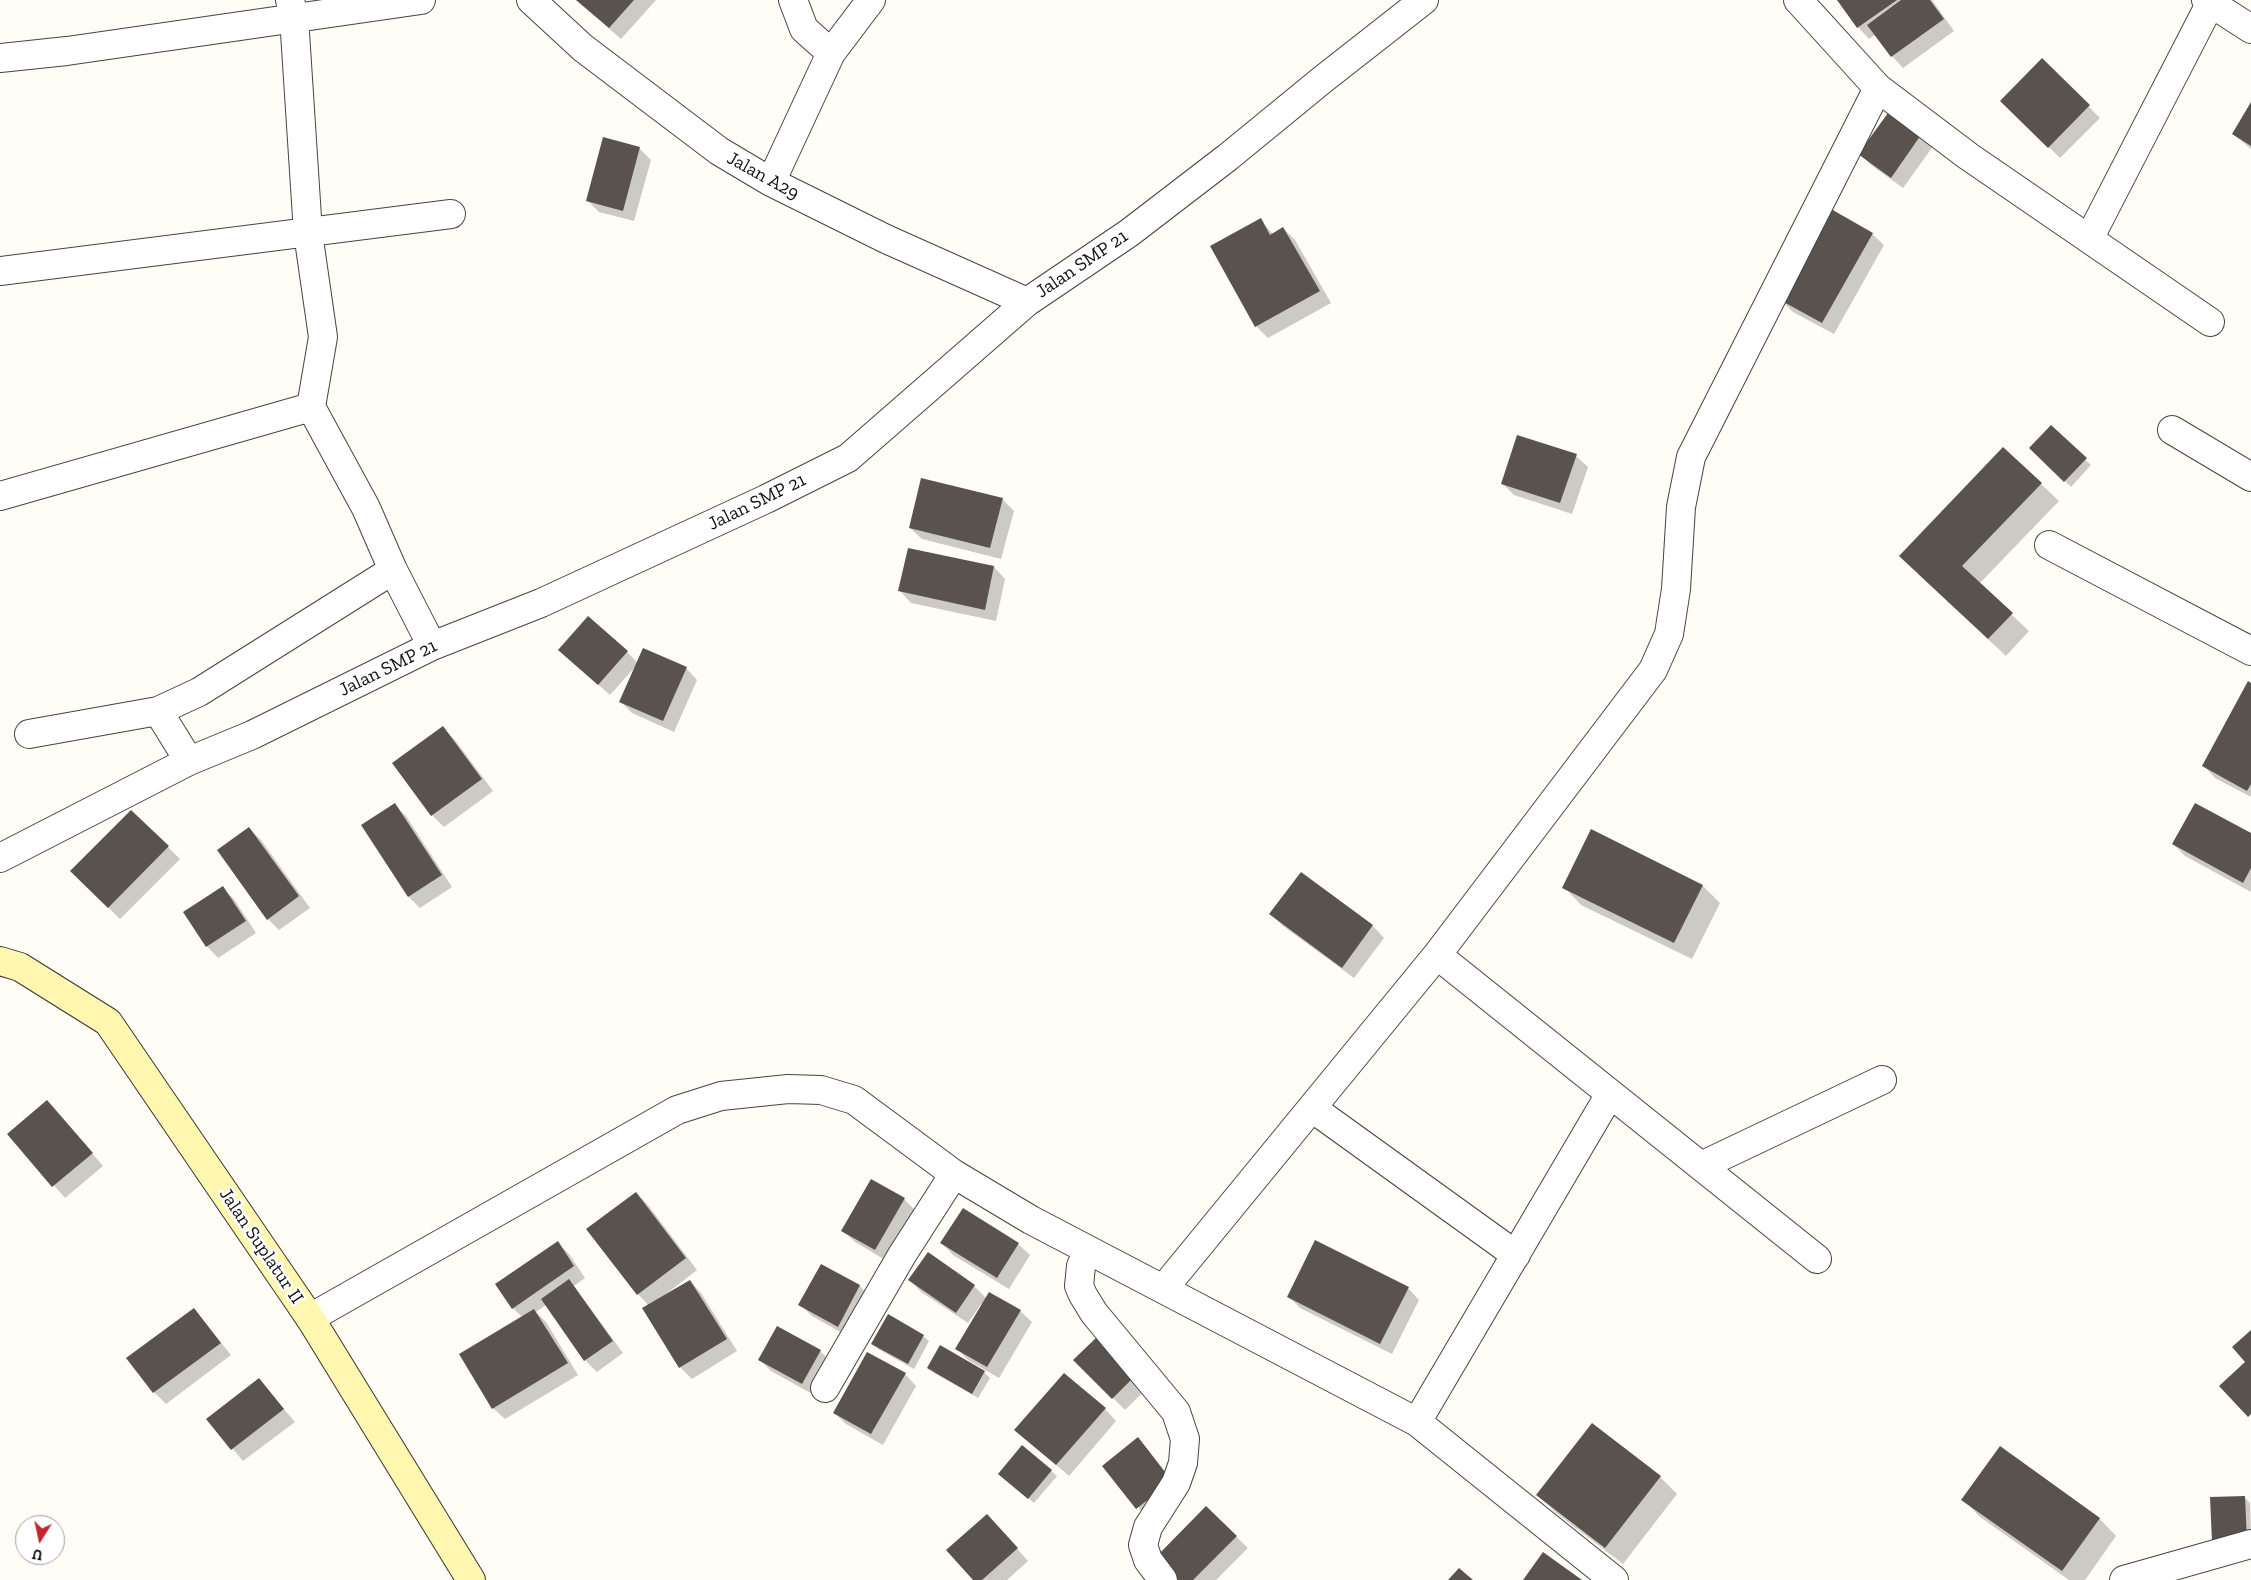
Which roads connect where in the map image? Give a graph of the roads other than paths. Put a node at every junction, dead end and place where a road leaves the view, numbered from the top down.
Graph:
1 (421, 0) edge
2 (531, 0) edge
3 (793, 0) edge
4 (871, 0) edge
5 (1424, 0) edge
6 (1798, 0) edge
7 (2208, 2) edge
8 (292, 9) edge
9 (2251, 29) edge
10 (831, 53) junction
11 (0, 58) edge
12 (1878, 88) junction
13 (771, 182) junction
14 (451, 214) dead end
15 (308, 233) junction
16 (2089, 239) junction
17 (0, 271) edge
18 (1027, 302) junction
19 (2210, 322) dead end
20 (311, 407) junction
21 (2172, 430) dead end
22 (2251, 477) edge
23 (0, 496) edge
24 (2049, 546) dead end
25 (393, 570) junction
26 (432, 646) junction
27 (2251, 651) edge
28 (158, 711) junction
29 (29, 734) dead end
30 (189, 761) junction
31 (0, 858) edge
32 (1437, 955) junction
33 (0, 961) edge
34 (1882, 1080) dead end
35 (1610, 1094) junction
36 (1312, 1108) junction
37 (1701, 1166) junction
38 (954, 1174) junction
39 (1088, 1251) junction
40 (1516, 1255) junction
41 (1818, 1259) dead end
42 (1164, 1288) junction
43 (310, 1318) junction
44 (825, 1388) dead end
45 (1417, 1422) junction
46 (2251, 1544) edge
47 (472, 1580) edge
48 (1163, 1580) edge
49 (1614, 1580) edge
50 (2124, 1580) edge

1 - 8 street
2 - 13 street, Jalan A29
3 - 10 street
4 - 10 street
5 - 18 street, Jalan SMP 21
6 - 12 street
7 - 9 street
7 - 16 street
8 - 11 street
8 - 15 street
10 - 13 street
12 - 16 street
12 - 32 street
13 - 18 street, Jalan A29
14 - 15 street
15 - 17 street
15 - 20 street
16 - 19 street
18 - 26 street, Jalan SMP 21
20 - 23 street
20 - 25 street
21 - 22 street
24 - 27 street
25 - 26 street
25 - 28 street
26 - 30 street, Jalan SMP 21
28 - 29 street
28 - 30 street
30 - 31 street, Jalan SMP 21
32 - 35 street
32 - 36 street
33 - 43 street, Jalan Suplatur II
34 - 37 street
35 - 37 street
35 - 40 street
36 - 40 street
36 - 42 street
37 - 41 street
38 - 39 street
38 - 43 street
38 - 44 street
39 - 42 street
39 - 48 street
40 - 45 street
42 - 45 street
43 - 47 street, Jalan Suplatur II
45 - 49 street
46 - 50 street

